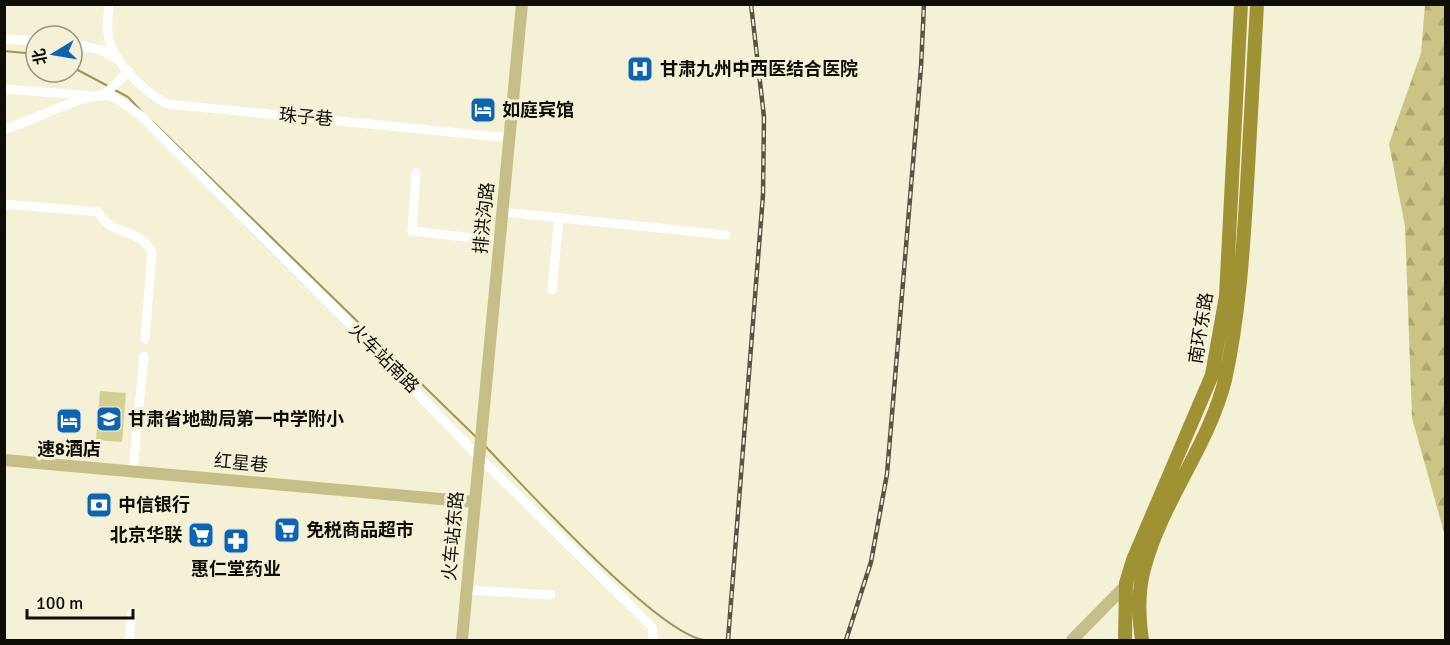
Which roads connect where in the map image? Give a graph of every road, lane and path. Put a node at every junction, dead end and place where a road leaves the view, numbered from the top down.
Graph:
1 (109, 4) edge
2 (522, 4) edge
3 (1241, 4) edge
4 (1257, 4) edge
5 (4, 39) edge
6 (24, 41) edge
7 (84, 46) edge
8 (119, 60) junction
9 (129, 71) junction
10 (4, 89) edge
11 (96, 96) junction
12 (4, 129) edge
13 (510, 138) junction
14 (416, 173) dead end
15 (4, 204) edge
16 (503, 212) junction
17 (559, 218) junction
18 (726, 235) dead end
19 (500, 240) junction
20 (552, 290) dead end
21 (145, 339) dead end
22 (144, 356) dead end
23 (481, 434) joint
24 (479, 454) junction
25 (4, 460) edge
26 (133, 471) junction
27 (474, 502) junction
28 (1143, 573) junction
29 (1126, 583) junction
30 (467, 590) junction
31 (550, 595) dead end
32 (132, 613) dead end
33 (653, 638) edge
34 (129, 640) edge
35 (462, 640) edge
36 (1072, 640) edge
37 (1125, 640) edge
38 (1142, 640) edge

1 - 8 street
2 - 13 main road, 排洪沟路
3 - 29 highway, 南环东路
4 - 28 highway, 南环东路
5 - 6 street
7 - 8 street
8 - 9 street, 珠子巷
9 - 11 street
9 - 13 street, 珠子巷
10 - 11 street
11 - 12 street
11 - 24 street, 火车站南路
13 - 16 main road, 排洪沟路
14 - 19 street
15 - 21 street
16 - 17 street
16 - 19 main road, 排洪沟路
17 - 18 street
17 - 20 street
19 - 23 main road, 排洪沟路
22 - 26 street
23 - 24 main road, 火车站东路
24 - 27 main road, 火车站东路
24 - 33 street, 火车站南路
25 - 26 main road, 红星巷
26 - 27 main road, 红星巷
27 - 30 main road, 火车站东路
28 - 29 main road
28 - 38 highway, 南环东路
29 - 36 main road
29 - 37 highway, 南环东路
30 - 31 street
30 - 35 main road, 火车站东路
32 - 34 street

